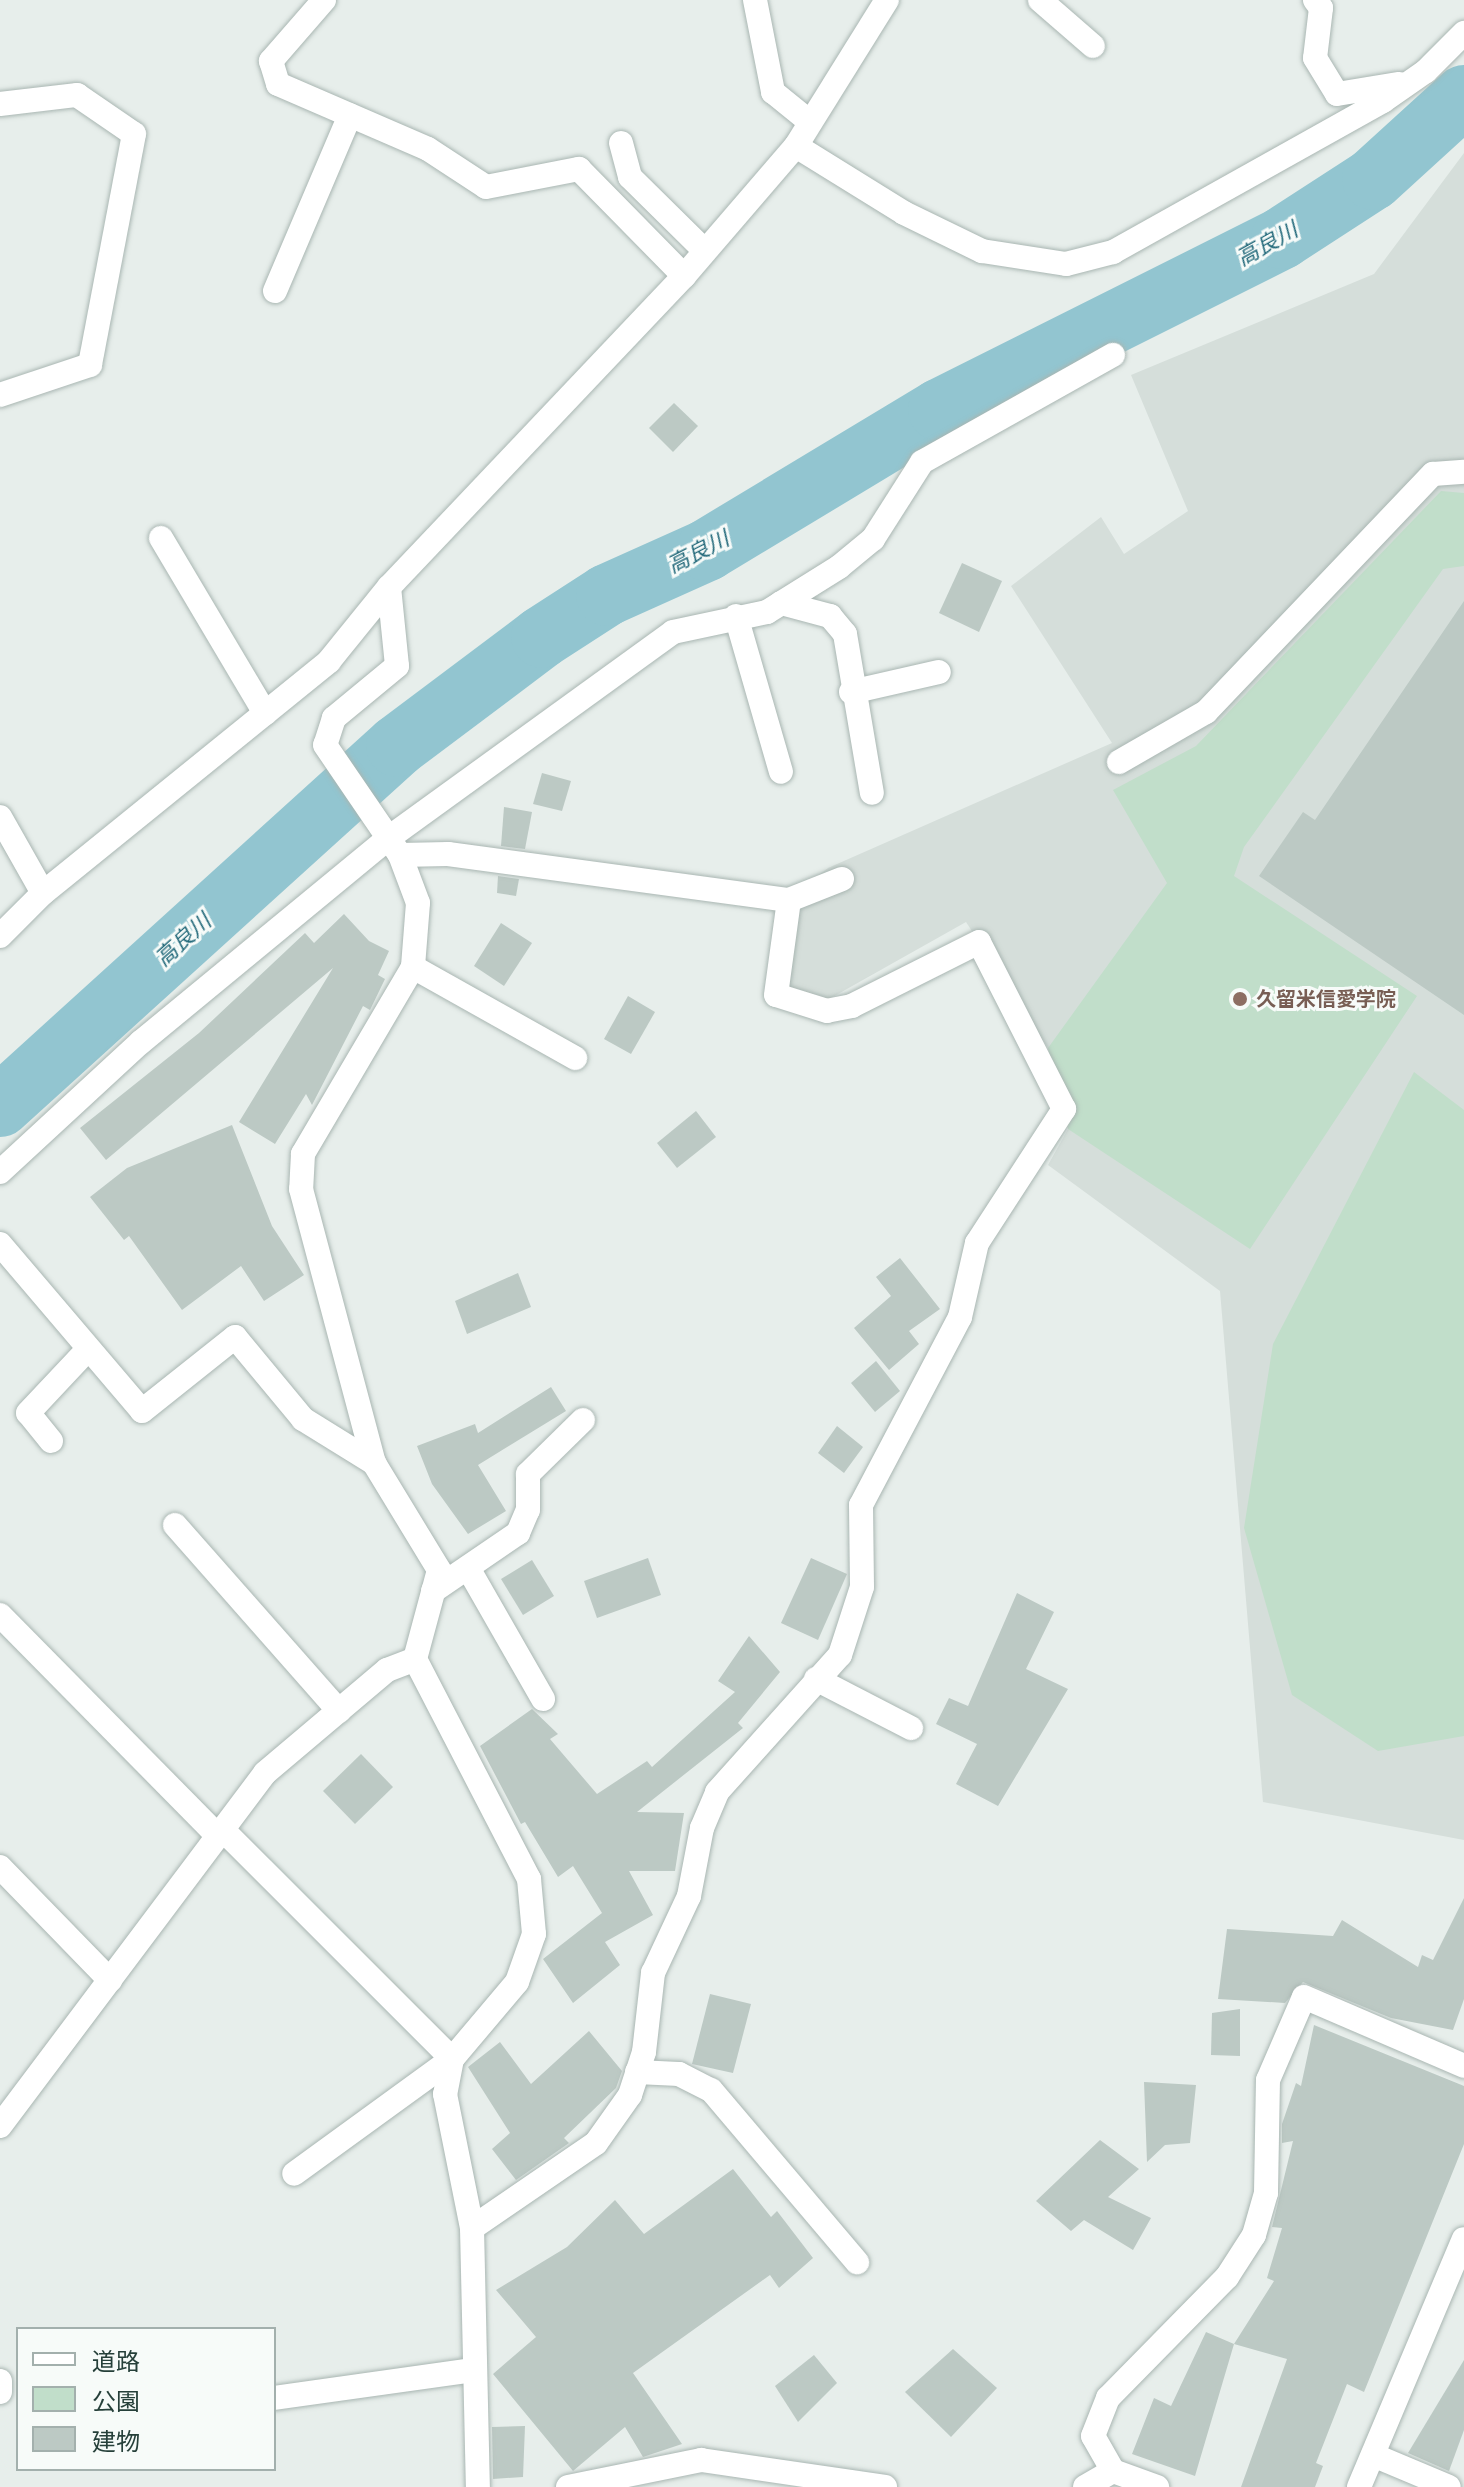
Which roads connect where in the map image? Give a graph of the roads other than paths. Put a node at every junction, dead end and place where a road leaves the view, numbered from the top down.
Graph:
1 (324, 0) edge
2 (755, 0) edge
3 (887, 0) edge
4 (1040, 0) edge
5 (1315, 0) edge
6 (1464, 33) edge
7 (1093, 46) dead end
8 (1409, 82) junction
9 (0, 104) edge
10 (350, 115) junction
11 (810, 122) junction
12 (621, 143) dead end
13 (796, 146) junction
14 (705, 251) junction
15 (684, 276) junction
16 (275, 291) dead end
17 (1113, 355) dead end
18 (0, 395) edge
19 (1464, 472) edge
20 (161, 538) dead end
21 (389, 587) junction
22 (781, 603) junction
23 (736, 616) junction
24 (939, 672) dead end
25 (851, 692) junction
26 (265, 713) junction
27 (1119, 762) dead end
28 (781, 772) dead end
29 (872, 793) dead end
30 (0, 817) edge
31 (390, 839) junction
32 (842, 879) dead end
33 (43, 893) junction
34 (789, 900) junction
35 (0, 936) edge
36 (413, 967) junction
37 (575, 1058) dead end
38 (0, 1172) edge
39 (0, 1244) edge
40 (88, 1349) junction
41 (583, 1420) dead end
42 (51, 1441) dead end
43 (374, 1463) junction
44 (175, 1525) dead end
45 (468, 1568) junction
46 (433, 1591) junction
47 (0, 1615) edge
48 (415, 1659) junction
49 (816, 1679) junction
50 (543, 1699) dead end
51 (339, 1711) junction
52 (911, 1728) dead end
53 (220, 1833) junction
54 (0, 1867) edge
55 (110, 1980) junction
56 (452, 2059) junction
57 (1464, 2066) edge
58 (637, 2072) junction
59 (0, 2126) edge
60 (294, 2174) dead end
61 (472, 2228) junction
62 (1464, 2239) edge
63 (857, 2262) dead end
64 (472, 2370) junction
65 (0, 2381) edge
66 (0, 2392) edge
67 (276, 2398) edge
68 (1373, 2455) junction
69 (1113, 2471) junction
70 (478, 2487) edge
71 (568, 2487) edge
72 (885, 2487) edge
73 (1085, 2487) edge
74 (1157, 2487) edge
75 (1359, 2487) edge
76 (1449, 2487) edge

1 - 10 street
2 - 11 street
3 - 11 street
4 - 7 street
5 - 8 street
6 - 8 street
8 - 13 street
9 - 18 street
10 - 15 street
10 - 16 street
11 - 13 street
12 - 14 street
13 - 14 street
14 - 15 street
15 - 21 street
17 - 22 street
19 - 27 street
20 - 26 street
21 - 26 street
21 - 31 street
22 - 23 street
22 - 25 street
23 - 28 street
23 - 31 street
24 - 25 street
25 - 29 street
26 - 33 street
30 - 33 street
31 - 34 street
31 - 36 street
31 - 38 street
32 - 34 street
33 - 35 street
34 - 49 street
36 - 37 street
36 - 43 street
39 - 40 street
40 - 42 street
40 - 43 street
41 - 45 street
43 - 46 street
44 - 51 street
45 - 46 street
45 - 50 street
46 - 48 street
47 - 53 street
48 - 51 street
48 - 56 street
49 - 52 street
49 - 58 street
51 - 53 street
53 - 55 street
53 - 56 street
54 - 55 street
55 - 59 street
56 - 60 street
56 - 61 street
57 - 69 street
58 - 61 street
58 - 63 street
61 - 64 street
62 - 68 street
64 - 67 street
64 - 70 street
65 - 66 street
68 - 75 street
68 - 76 street
69 - 73 street
69 - 74 street
71 - 72 street

